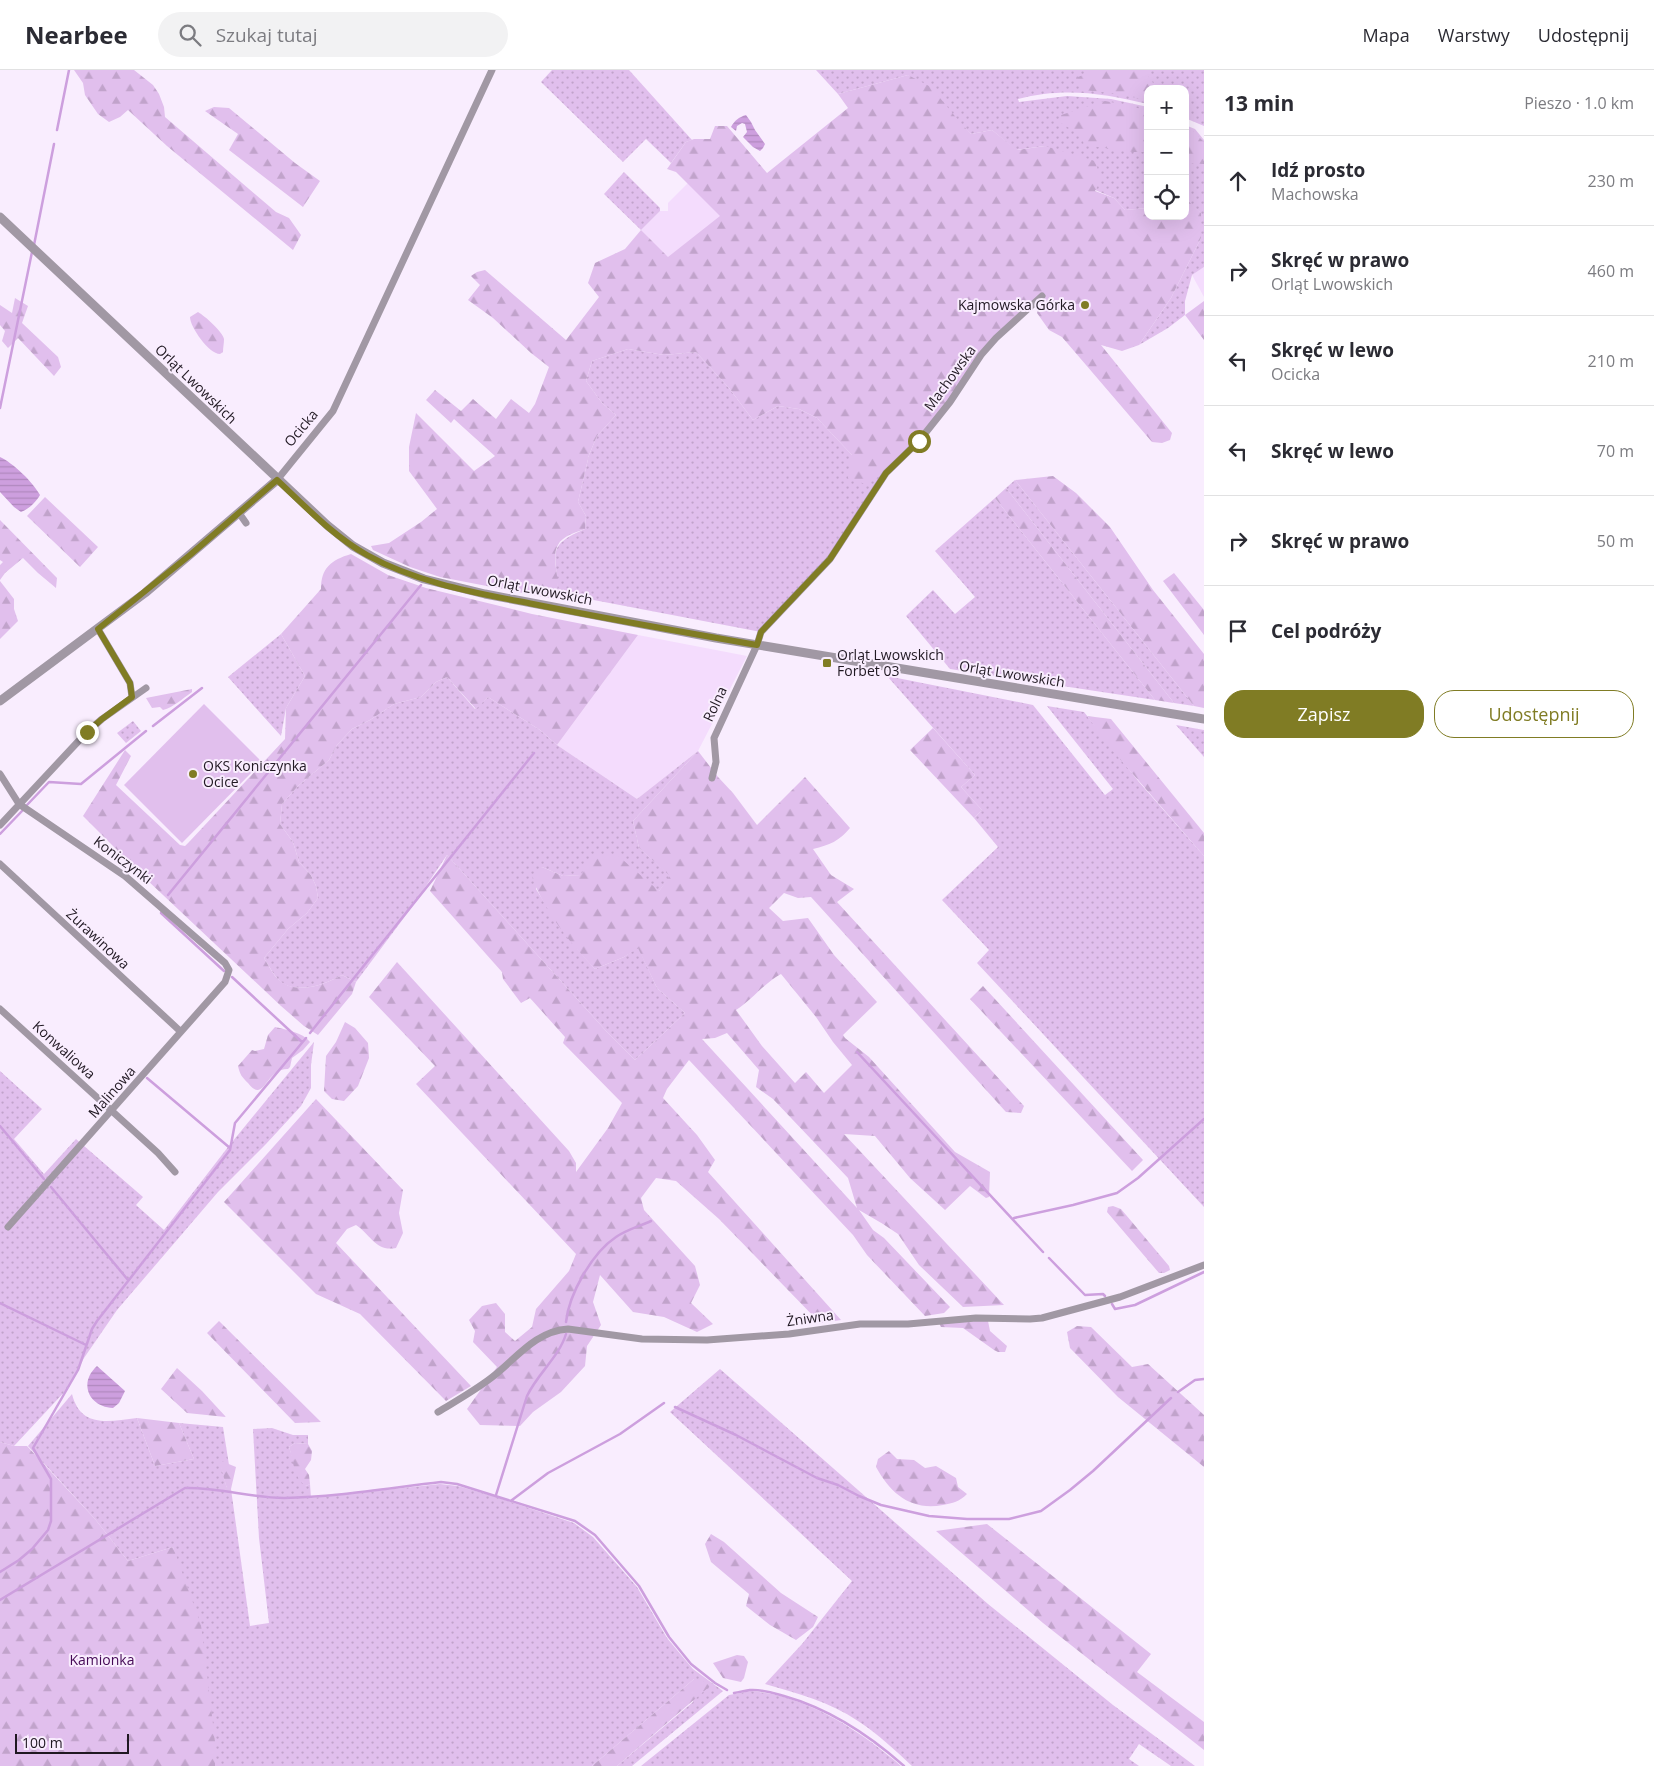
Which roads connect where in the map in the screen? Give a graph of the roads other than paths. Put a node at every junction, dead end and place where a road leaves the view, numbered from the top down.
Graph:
1 (492, 70) edge
2 (0, 217) edge
3 (1042, 296) dead end
4 (277, 480) junction
5 (239, 514) junction
6 (246, 523) dead end
7 (98, 629) junction
8 (757, 645) junction
9 (146, 688) dead end
10 (132, 697) junction
11 (0, 701) edge
12 (1204, 719) edge
13 (0, 774) edge
14 (712, 778) dead end
15 (19, 804) junction
16 (0, 825) edge
17 (0, 864) edge
18 (229, 970) joint
19 (0, 1009) edge
20 (180, 1031) junction
21 (112, 1111) junction
22 (175, 1172) dead end
23 (8, 1227) dead end
24 (1204, 1265) edge
25 (438, 1412) dead end

1 - 4 street, Ocicka
2 - 4 street, Orląt Lwowskich
3 - 8 street, Machowska
4 - 5 street, Ocicka
4 - 8 street, Orląt Lwowskich
5 - 6 street
5 - 7 street, Ocicka
7 - 10 street
7 - 11 street, Ocicka
8 - 12 street, Orląt Lwowskich
8 - 14 street, Rolna
9 - 10 street
10 - 15 street
13 - 15 street, Koniczynki
15 - 16 street
15 - 18 street, Koniczynki
17 - 20 street, Żurawinowa
18 - 20 street, Malinowa
19 - 21 street, Konwaliowa
20 - 21 street, Malinowa
21 - 22 street, Konwaliowa
21 - 23 street, Malinowa
24 - 25 street, Żniwna

